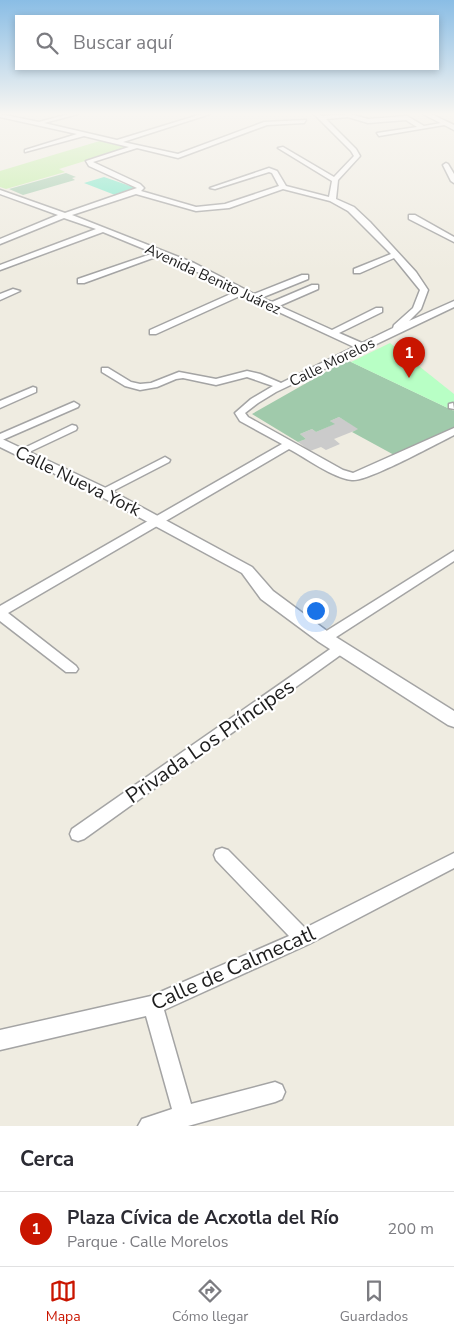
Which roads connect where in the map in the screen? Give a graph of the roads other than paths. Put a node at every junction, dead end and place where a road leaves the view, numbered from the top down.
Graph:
1 (94, 167) edge
2 (313, 167) edge
3 (347, 167) edge
4 (447, 167) edge
5 (335, 180) junction
6 (454, 181) edge
7 (283, 187) junction
8 (213, 188) dead end
9 (138, 190) junction
10 (0, 192) edge
11 (12, 197) junction
12 (332, 200) junction
13 (0, 201) edge
14 (62, 216) junction
15 (412, 217) dead end
16 (103, 229) junction
17 (454, 240) edge
18 (0, 242) edge
19 (160, 253) junction
20 (396, 255) junction
21 (0, 268) edge
22 (357, 271) dead end
23 (305, 277) dead end
24 (81, 281) dead end
25 (315, 287) dead end
26 (16, 290) dead end
27 (242, 292) junction
28 (0, 297) edge
29 (253, 298) junction
30 (454, 304) edge
31 (271, 306) junction
32 (379, 310) dead end
33 (153, 332) dead end
34 (333, 333) junction
35 (389, 333) junction
36 (362, 347) junction
37 (105, 370) dead end
38 (282, 387) junction
39 (33, 390) dead end
40 (74, 404) dead end
41 (0, 405) edge
42 (72, 428) dead end
43 (454, 431) edge
44 (0, 442) edge
45 (290, 444) junction
46 (21, 452) junction
47 (165, 460) dead end
48 (104, 492) junction
49 (157, 520) junction
50 (454, 555) edge
51 (0, 613) edge
52 (325, 638) junction
53 (342, 648) junction
54 (71, 669) dead end
55 (454, 720) edge
56 (78, 834) dead end
57 (222, 855) dead end
58 (453, 861) edge
59 (303, 938) junction
60 (153, 1005) junction
61 (0, 1040) edge
62 (275, 1092) dead end
63 (184, 1116) junction
64 (149, 1126) edge

1 - 9 street
2 - 5 street
3 - 5 street
4 - 6 street
5 - 12 street
7 - 8 street
7 - 9 street
7 - 12 street
9 - 14 street
10 - 11 street, Avenida Benito Juárez
11 - 13 street
11 - 14 street, Avenida Benito Juárez
12 - 20 street
14 - 16 street, Avenida Benito Juárez
14 - 18 street
15 - 17 street
16 - 19 street, Avenida Benito Juárez
16 - 21 street
19 - 24 street
19 - 27 street, Avenida Benito Juárez
20 - 22 street
20 - 35 street
23 - 29 street
25 - 31 street
26 - 28 street
27 - 29 street, Avenida Benito Juárez
27 - 33 street
29 - 31 street, Avenida Benito Juárez
30 - 35 street, Calle Morelos
31 - 34 street, Avenida Benito Juárez
32 - 34 street
34 - 36 street, Avenida Benito Juárez
35 - 36 street, Calle Morelos
36 - 38 street, Calle Morelos
37 - 38 street
38 - 45 street, Calle Morelos
39 - 41 street
40 - 44 street
42 - 46 street
43 - 45 street
44 - 46 street, Calle Nueva York
45 - 49 street
46 - 48 street, Calle Nueva York
47 - 48 street
48 - 49 street, Calle Nueva York
49 - 51 street
49 - 52 street, Calle Nueva York
50 - 52 street
51 - 54 street
52 - 53 street, Calle Nueva York
53 - 55 street, Calle Nueva York
53 - 56 street, Privada Los Príncipes
57 - 59 street
58 - 59 street, Calle de Calmecatl
59 - 60 street, Calle de Calmecatl
60 - 61 street, Calle de Calmecatl
60 - 63 street
62 - 63 street
63 - 64 street

